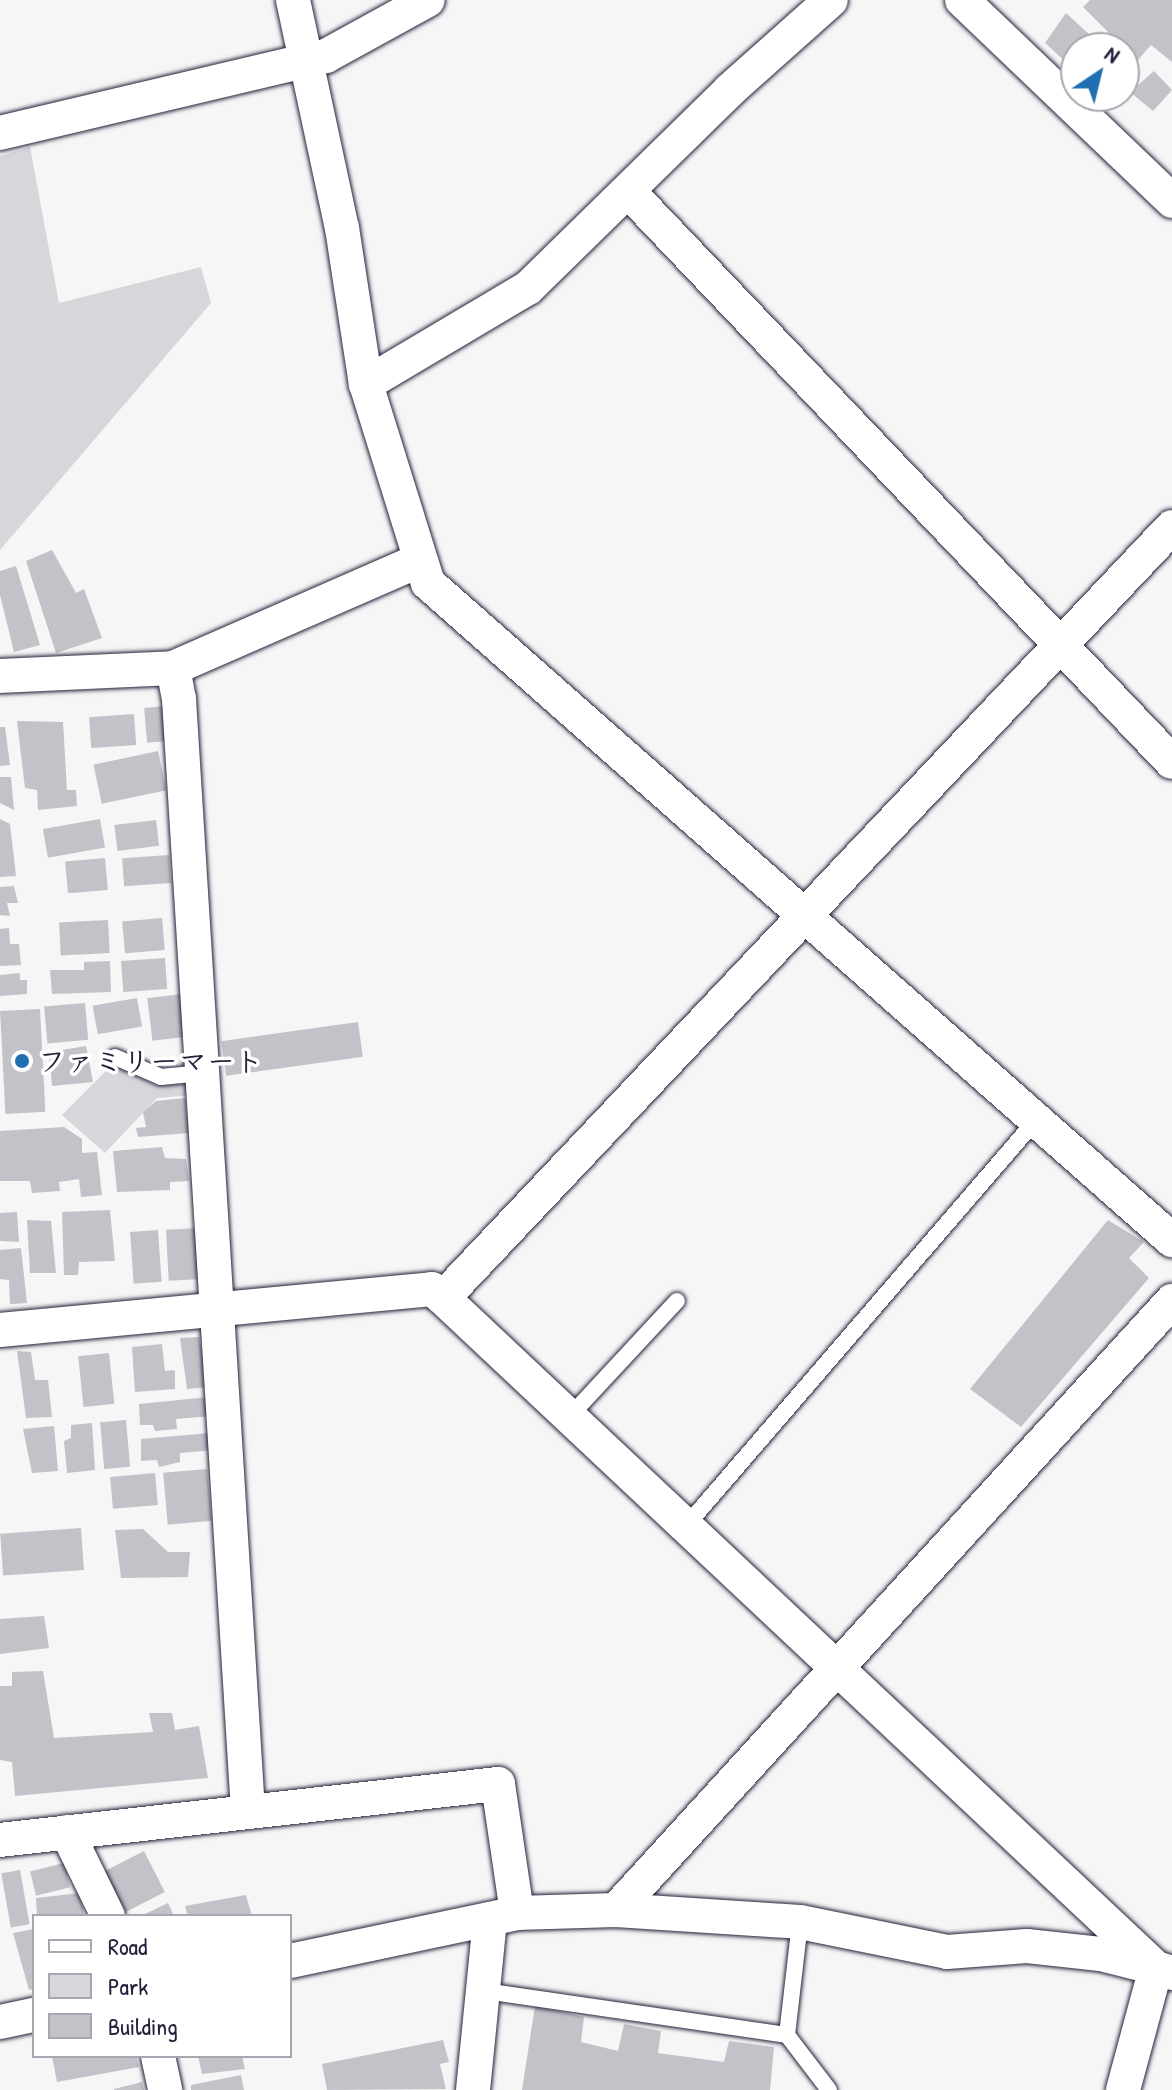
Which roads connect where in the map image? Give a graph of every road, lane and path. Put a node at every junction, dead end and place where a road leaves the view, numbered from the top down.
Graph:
1 (293, 0) edge
2 (428, 0) edge
3 (831, 0) edge
4 (962, 0) edge
5 (302, 61) junction
6 (0, 133) edge
7 (629, 192) junction
8 (1172, 201) edge
9 (366, 384) junction
10 (1172, 527) edge
11 (420, 560) junction
12 (1060, 645) junction
13 (173, 668) junction
14 (0, 676) edge
15 (1172, 762) edge
16 (806, 915) junction
17 (115, 1057) dead end
18 (203, 1073) junction
19 (1037, 1119) junction
20 (1172, 1240) edge
21 (443, 1298) junction
22 (677, 1301) dead end
23 (1172, 1301) edge
24 (218, 1307) junction
25 (0, 1330) edge
26 (570, 1416) junction
27 (686, 1526) junction
28 (835, 1668) junction
29 (248, 1810) junction
30 (67, 1832) junction
31 (0, 1840) edge
32 (616, 1910) junction
33 (107, 1914) edge
34 (504, 1917) junction
35 (800, 1922) junction
36 (292, 1961) edge
37 (1167, 1969) edge
38 (485, 1991) junction
39 (32, 2015) edge
40 (0, 2022) edge
41 (787, 2035) junction
42 (158, 2058) edge
43 (165, 2090) edge
44 (473, 2090) edge
45 (829, 2090) edge
46 (1123, 2090) edge

1 - 5 street
2 - 5 street
3 - 7 street
4 - 8 street
5 - 6 street
5 - 9 street
7 - 9 street
7 - 12 street
9 - 11 street
10 - 12 street
11 - 13 street
11 - 16 street
12 - 15 street
12 - 16 street
13 - 14 street
13 - 18 street
16 - 19 street
16 - 21 street
17 - 18 lane
18 - 24 street
19 - 20 street
19 - 27 lane
21 - 24 street
21 - 26 street
22 - 26 lane
23 - 28 street
24 - 25 street
24 - 29 street
26 - 27 street
27 - 28 street
28 - 32 street
28 - 37 street
29 - 30 street
29 - 34 street
30 - 31 street
30 - 33 street
32 - 34 street
32 - 35 street
34 - 36 street
34 - 38 street
35 - 37 street
35 - 41 lane
37 - 46 street
38 - 41 lane
38 - 44 street
39 - 40 street
41 - 45 lane
42 - 43 street

